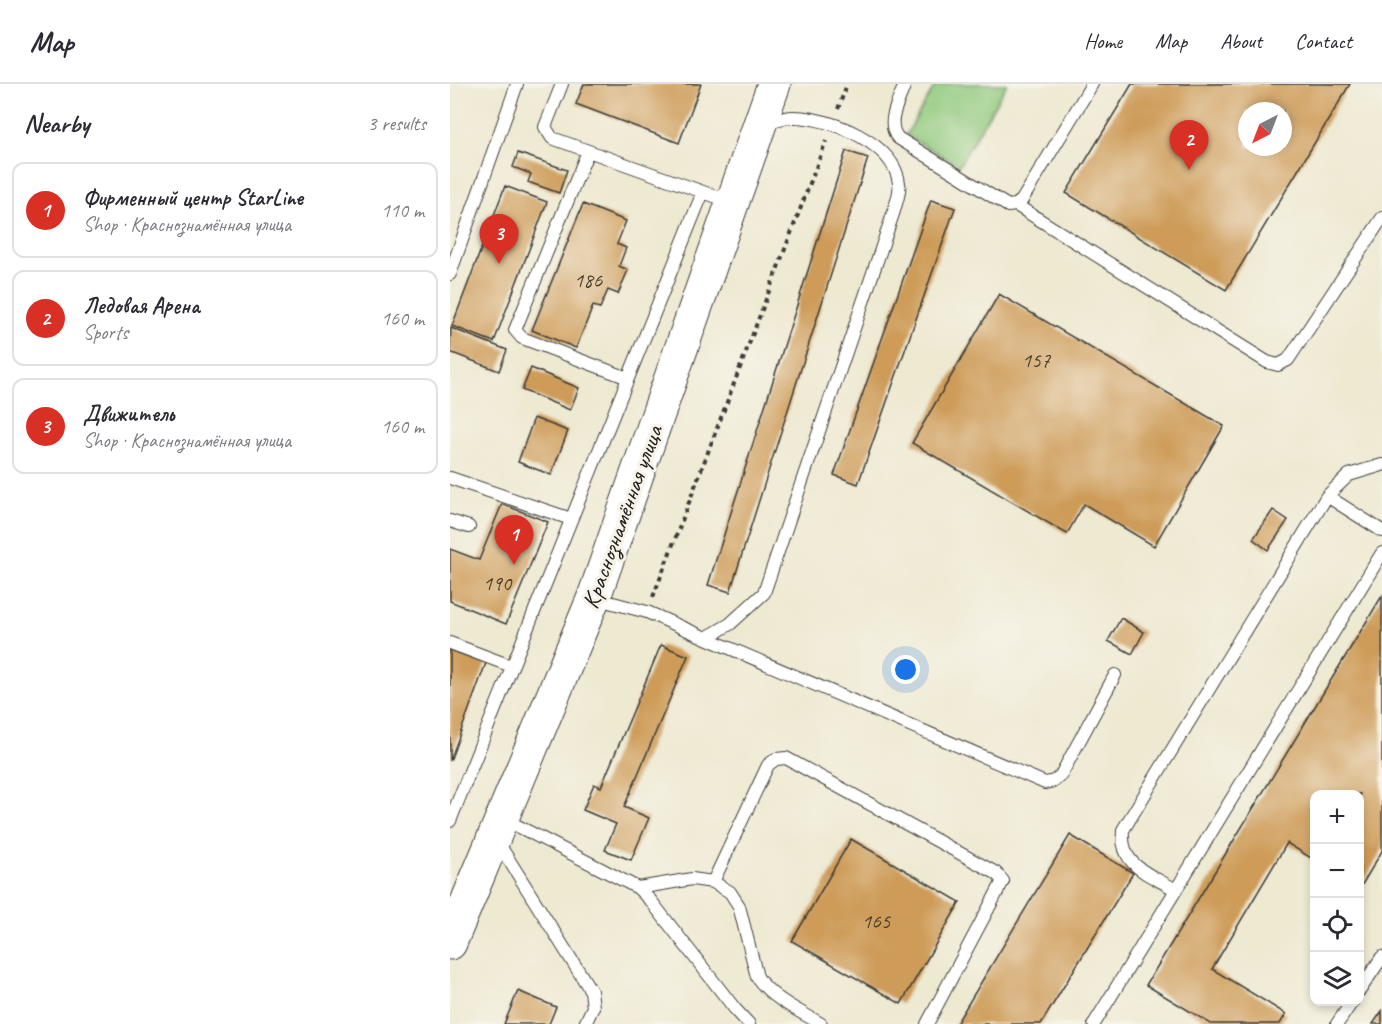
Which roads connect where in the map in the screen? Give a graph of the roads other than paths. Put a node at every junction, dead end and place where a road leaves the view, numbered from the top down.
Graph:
1 (517, 84) edge
2 (562, 84) edge
3 (774, 84) edge
4 (905, 84) edge
5 (1092, 84) edge
6 (759, 125) junction
7 (588, 151) junction
8 (718, 197) junction
9 (1016, 205) junction
10 (1382, 218) edge
11 (450, 273) edge
12 (628, 378) junction
13 (1382, 465) edge
14 (450, 477) edge
15 (1327, 496) junction
16 (571, 519) junction
17 (450, 521) edge
18 (469, 527) dead end
19 (1382, 531) edge
20 (1382, 553) edge
21 (594, 597) junction
22 (706, 638) junction
23 (450, 643) edge
24 (511, 666) junction
25 (1115, 675) dead end
26 (450, 821) edge
27 (498, 827) junction
28 (713, 882) junction
29 (638, 888) junction
30 (1176, 890) junction
31 (450, 943) edge
32 (1382, 957) edge
33 (1364, 983) edge
34 (1349, 1006) edge
35 (1099, 1022) edge
36 (585, 1024) edge
37 (749, 1024) edge
38 (821, 1024) edge
39 (927, 1024) edge
40 (1336, 1024) edge

1 - 11 lane
2 - 7 lane
3 - 6 highway, Краснознамённая улица
4 - 9 lane
5 - 9 lane
6 - 8 highway, Краснознамённая улица
6 - 22 lane
7 - 8 lane
7 - 12 lane
8 - 12 lane
8 - 21 highway, Краснознамённая улица
9 - 10 lane
12 - 16 lane
13 - 15 lane
14 - 16 lane
15 - 19 lane
15 - 30 lane
16 - 24 lane
17 - 18 lane
20 - 30 lane
21 - 22 lane
21 - 27 highway, Краснознамённая улица
22 - 25 lane
23 - 24 lane
24 - 26 lane
27 - 29 lane
27 - 31 highway, Краснознамённая улица
27 - 36 lane
28 - 29 lane
28 - 38 lane
28 - 39 lane
29 - 37 lane
30 - 35 lane
32 - 33 lane
34 - 40 lane

